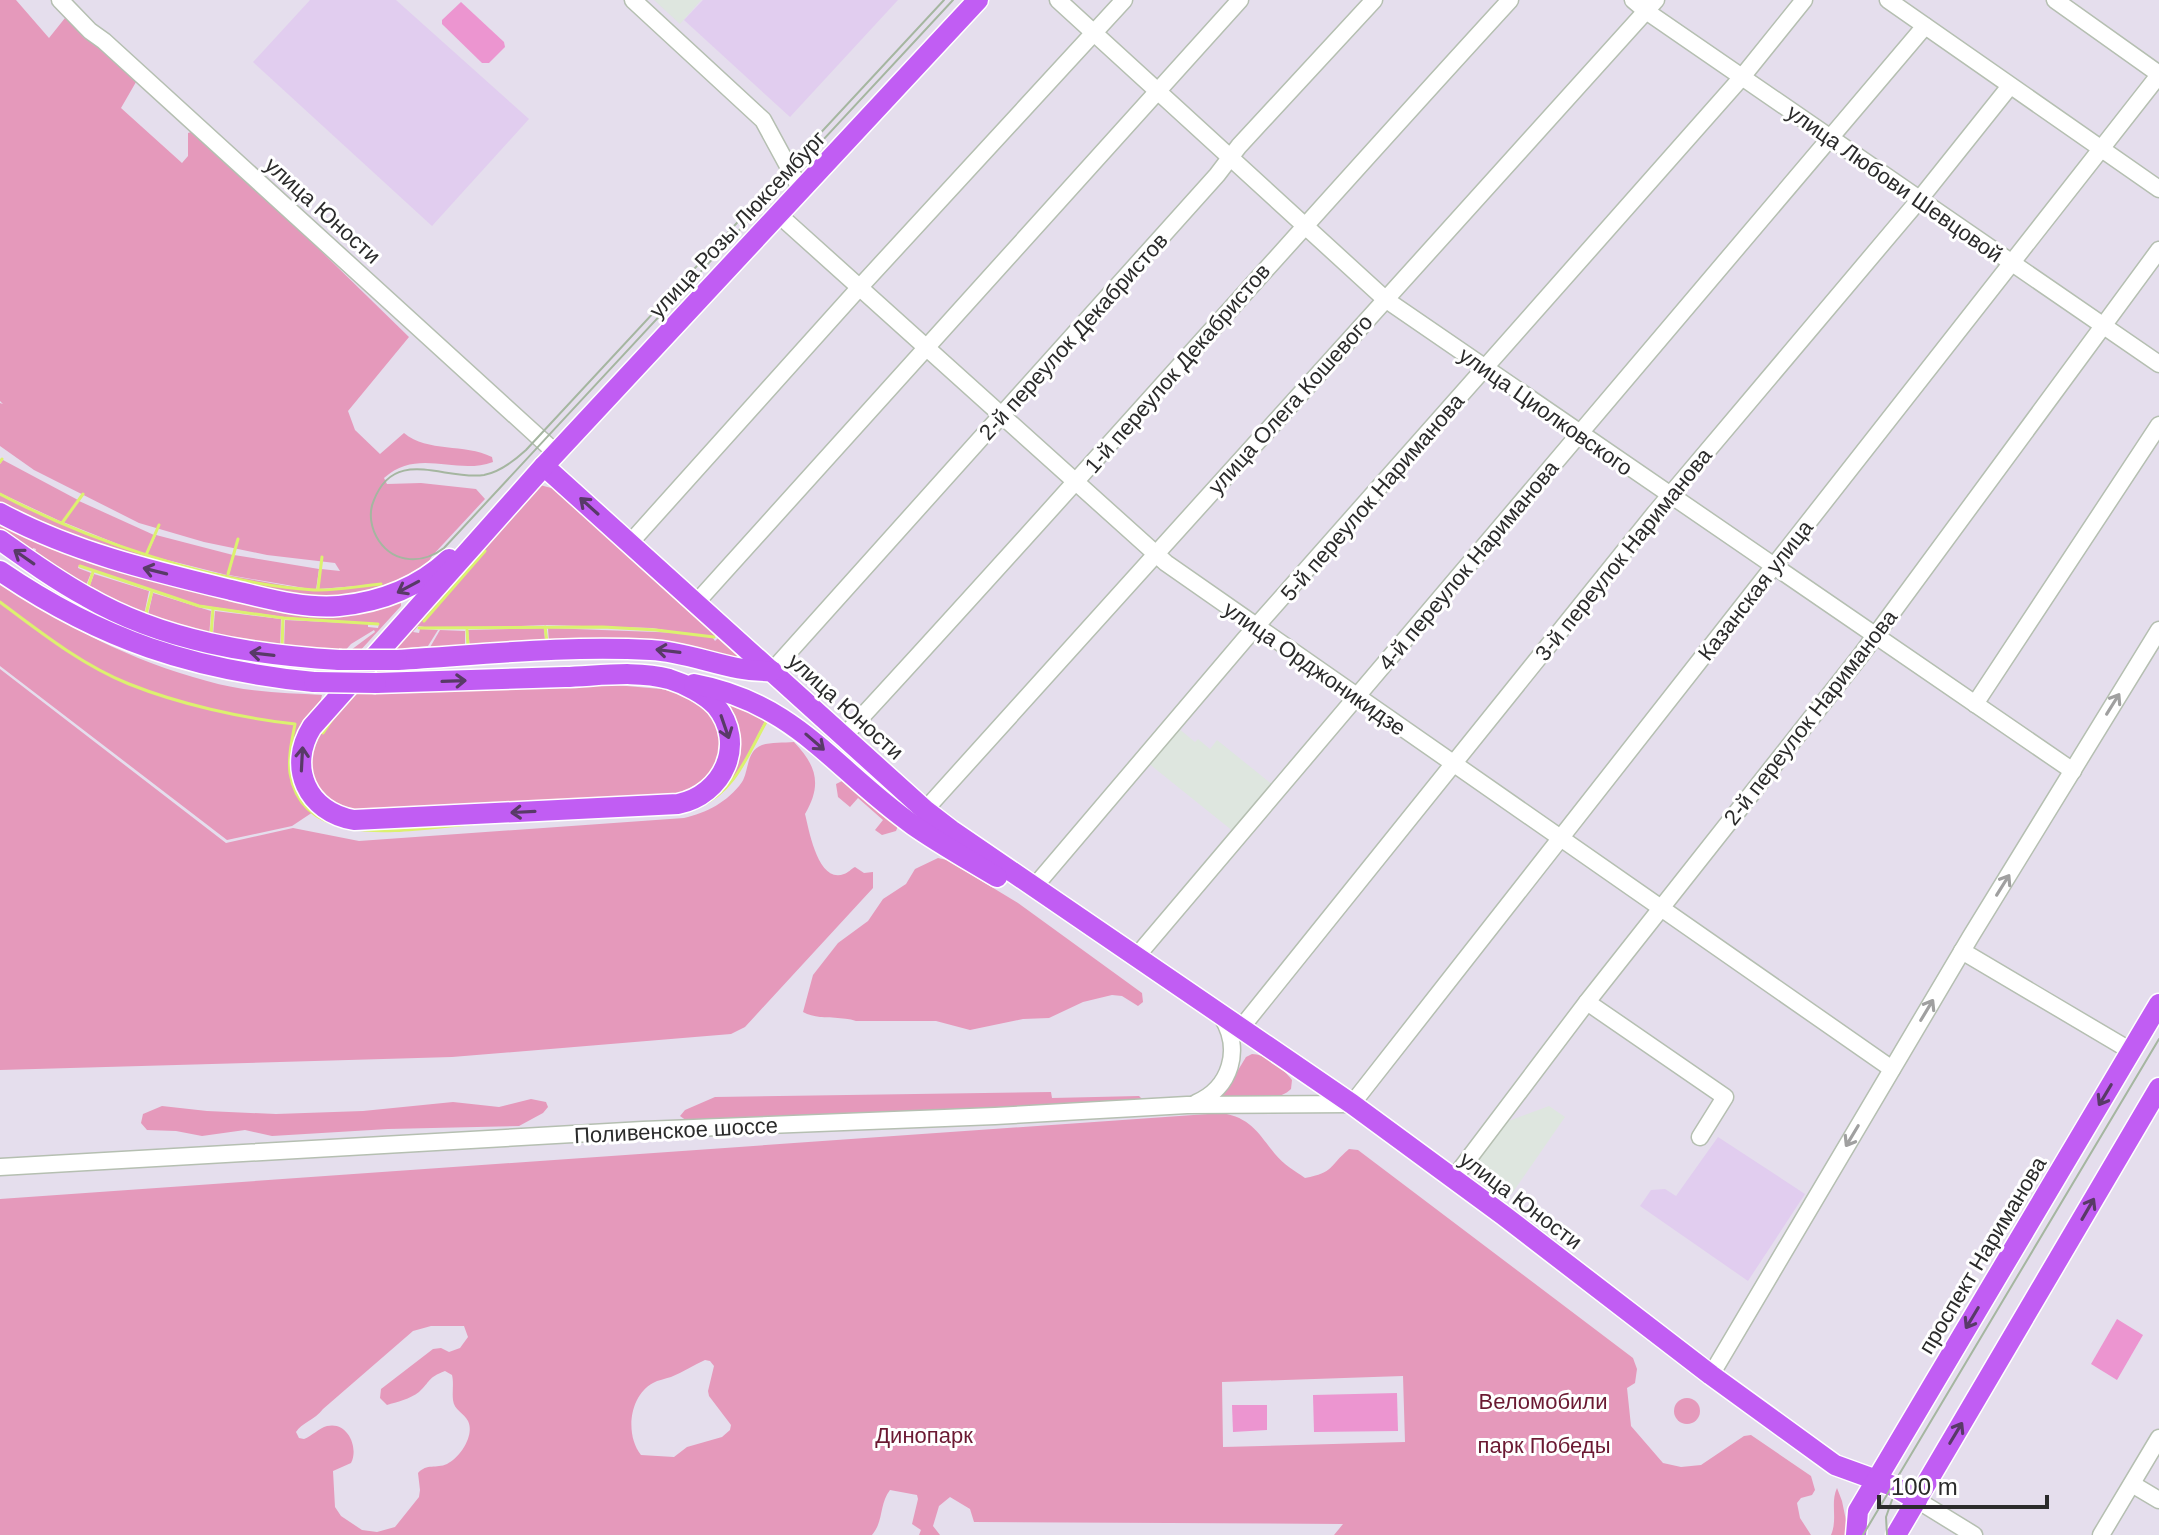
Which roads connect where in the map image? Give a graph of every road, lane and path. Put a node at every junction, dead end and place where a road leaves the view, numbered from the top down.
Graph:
1 (60, 0) edge
2 (633, 0) edge
3 (978, 0) edge
4 (1058, 0) edge
5 (1124, 0) edge
6 (1240, 0) edge
7 (1374, 0) edge
8 (1510, 0) edge
9 (1804, 0) edge
10 (1888, 0) edge
11 (2055, 0) edge
12 (1645, 4) edge
13 (1925, 26) junction
14 (1094, 33) junction
15 (2159, 75) edge
16 (1742, 77) junction
17 (2010, 86) junction
18 (1157, 90) junction
19 (1830, 138) junction
20 (2100, 148) junction
21 (1231, 157) junction
22 (2159, 189) edge
23 (801, 190) junction
24 (1919, 200) junction
25 (779, 215) junction
26 (1304, 224) junction
27 (2159, 250) edge
28 (2011, 263) junction
29 (859, 288) junction
30 (1385, 299) junction
31 (2102, 325) junction
32 (926, 348) junction
33 (2159, 364) edge
34 (1484, 369) junction
35 (1002, 416) junction
36 (2159, 425) edge
37 (1579, 434) junction
38 (550, 459) junction
39 (530, 481) junction
40 (1076, 482) junction
41 (1669, 496) junction
42 (0, 513) edge
43 (0, 540) edge
44 (630, 543) junction
45 (1156, 554) junction
46 (1773, 567) junction
47 (0, 571) edge
48 (696, 603) junction
49 (1257, 627) junction
50 (2159, 630) edge
51 (1875, 637) junction
52 (772, 671) junction
53 (668, 679) junction
54 (1356, 697) junction
55 (1975, 704) junction
56 (844, 736) junction
57 (1453, 764) junction
58 (2073, 771) junction
59 (925, 810) junction
60 (1561, 838) junction
61 (1035, 886) junction
62 (1661, 909) junction
63 (1962, 951) junction
64 (1136, 957) junction
65 (1587, 1002) junction
66 (2159, 1004) edge
67 (1220, 1014) junction
68 (1241, 1028) junction
69 (2131, 1051) junction
70 (1892, 1069) junction
71 (2159, 1088) edge
72 (1352, 1104) junction
73 (1187, 1105) junction
74 (1700, 1137) dead end
75 (0, 1167) edge
76 (1454, 1178) junction
77 (1711, 1375) junction
78 (2159, 1438) edge
79 (1876, 1480) junction
80 (2132, 1484) junction
81 (1917, 1500) junction
82 (2159, 1500) edge
83 (1856, 1535) edge
84 (1896, 1535) edge
85 (1974, 1535) edge
86 (2101, 1535) edge

1 - 38 street, улица Юности
2 - 23 street
3 - 23 main road, улица Розы Люксембург
4 - 14 street, улица Циолковского
5 - 14 street
6 - 18 street
7 - 21 street, 2-й переулок Декабристов
8 - 26 street, 1-й переулок Декабристов
9 - 16 street, 5-й переулок Нариманова
10 - 13 street
11 - 15 street
12 - 16 street, улица Любови Шевцовой
12 - 30 street, улица Олега Кошевого
13 - 17 street
13 - 19 street, 4-й переулок Нариманова
14 - 18 street, улица Циолковского
14 - 29 street
15 - 20 street, Казанская улица
16 - 19 street, улица Любови Шевцовой
16 - 34 street, 5-й переулок Нариманова
17 - 20 street
17 - 24 street, 3-й переулок Нариманова
18 - 21 street, улица Циолковского
18 - 32 street
19 - 24 street, улица Любови Шевцовой
19 - 37 street, 4-й переулок Нариманова
20 - 22 street
20 - 28 street, Казанская улица
21 - 26 street, улица Циолковского
21 - 35 street, 2-й переулок Декабристов
23 - 25 main road, улица Розы Люксембург
24 - 28 street, улица Любови Шевцовой
24 - 41 street, 3-й переулок Нариманова
25 - 29 street, улица Орджоникидзе
25 - 38 main road, улица Розы Люксембург
26 - 30 street, улица Циолковского
26 - 40 street, 1-й переулок Декабристов
27 - 31 street, 2-й переулок Нариманова
28 - 31 street, улица Любови Шевцовой
28 - 46 street, Казанская улица
29 - 32 street, улица Орджоникидзе
29 - 44 street
30 - 34 street, улица Циолковского
30 - 45 street, улица Олега Кошевого
31 - 33 street, улица Любови Шевцовой
31 - 51 street, 2-й переулок Нариманова
32 - 35 street, улица Орджоникидзе
32 - 48 street
34 - 37 street, улица Циолковского
34 - 49 street, 5-й переулок Нариманова
35 - 40 street, улица Орджоникидзе
35 - 52 street, 2-й переулок Декабристов
36 - 55 street
37 - 41 street, улица Циолковского
37 - 54 street, 4-й переулок Нариманова
38 - 39 main road, улица Розы Люксембург
44 -> 38 main road, улица Юности
39 -> 42 main road
53 -> 39 main road
40 - 45 street, улица Орджоникидзе
40 - 56 street, 1-й переулок Декабристов
41 - 46 street, улица Циолковского
41 - 57 street, 3-й переулок Нариманова
52 -> 43 main road, bridge
44 - 48 main road, улица Юности
45 - 49 street, улица Орджоникидзе
45 - 59 street, улица Олега Кошевого
46 - 51 street, улица Циолковского
46 - 60 street, Казанская улица
47 -> 53 main road, улица Юности, bridge
48 - 52 main road, улица Юности
49 - 54 street, улица Орджоникидзе
49 - 61 street, 5-й переулок Нариманова
58 -> 50 street
51 - 55 street, улица Циолковского
51 - 62 street, 2-й переулок Нариманова
52 - 56 main road, улица Юности
53 -> 64 main road, улица Юности
54 - 57 street, улица Орджоникидзе
54 - 64 street, 4-й переулок Нариманова
55 - 58 street, улица Циолковского
56 - 59 main road, улица Юности
57 - 60 street, улица Орджоникидзе
57 - 68 street, 3-й переулок Нариманова
63 -> 58 street
59 - 61 main road, улица Юности
60 - 62 street, улица Орджоникидзе
60 - 72 street, Казанская улица
61 - 64 main road, улица Юности
62 - 65 street, 2-й переулок Нариманова
62 - 70 street, улица Орджоникидзе
63 - 69 street
70 -> 63 street
64 - 67 main road, улица Юности
65 - 74 street
65 - 76 street, 2-й переулок Нариманова
66 - 69 main road, проспект Нариманова
67 - 68 main road, улица Юности
67 - 73 street
68 - 72 main road, улица Юности
69 -> 79 main road, проспект Нариманова
70 -> 77 street
81 -> 71 main road
72 - 73 street, Поливенское шоссе
72 - 76 main road, улица Юности
73 - 75 street, Поливенское шоссе
76 - 77 main road, улица Юности
77 - 79 main road, улица Юности
78 - 80 street
79 - 81 main road, улица Юности
79 - 83 main road, проспект Нариманова
80 - 82 street
80 - 86 street
81 - 84 main road
81 - 85 street

